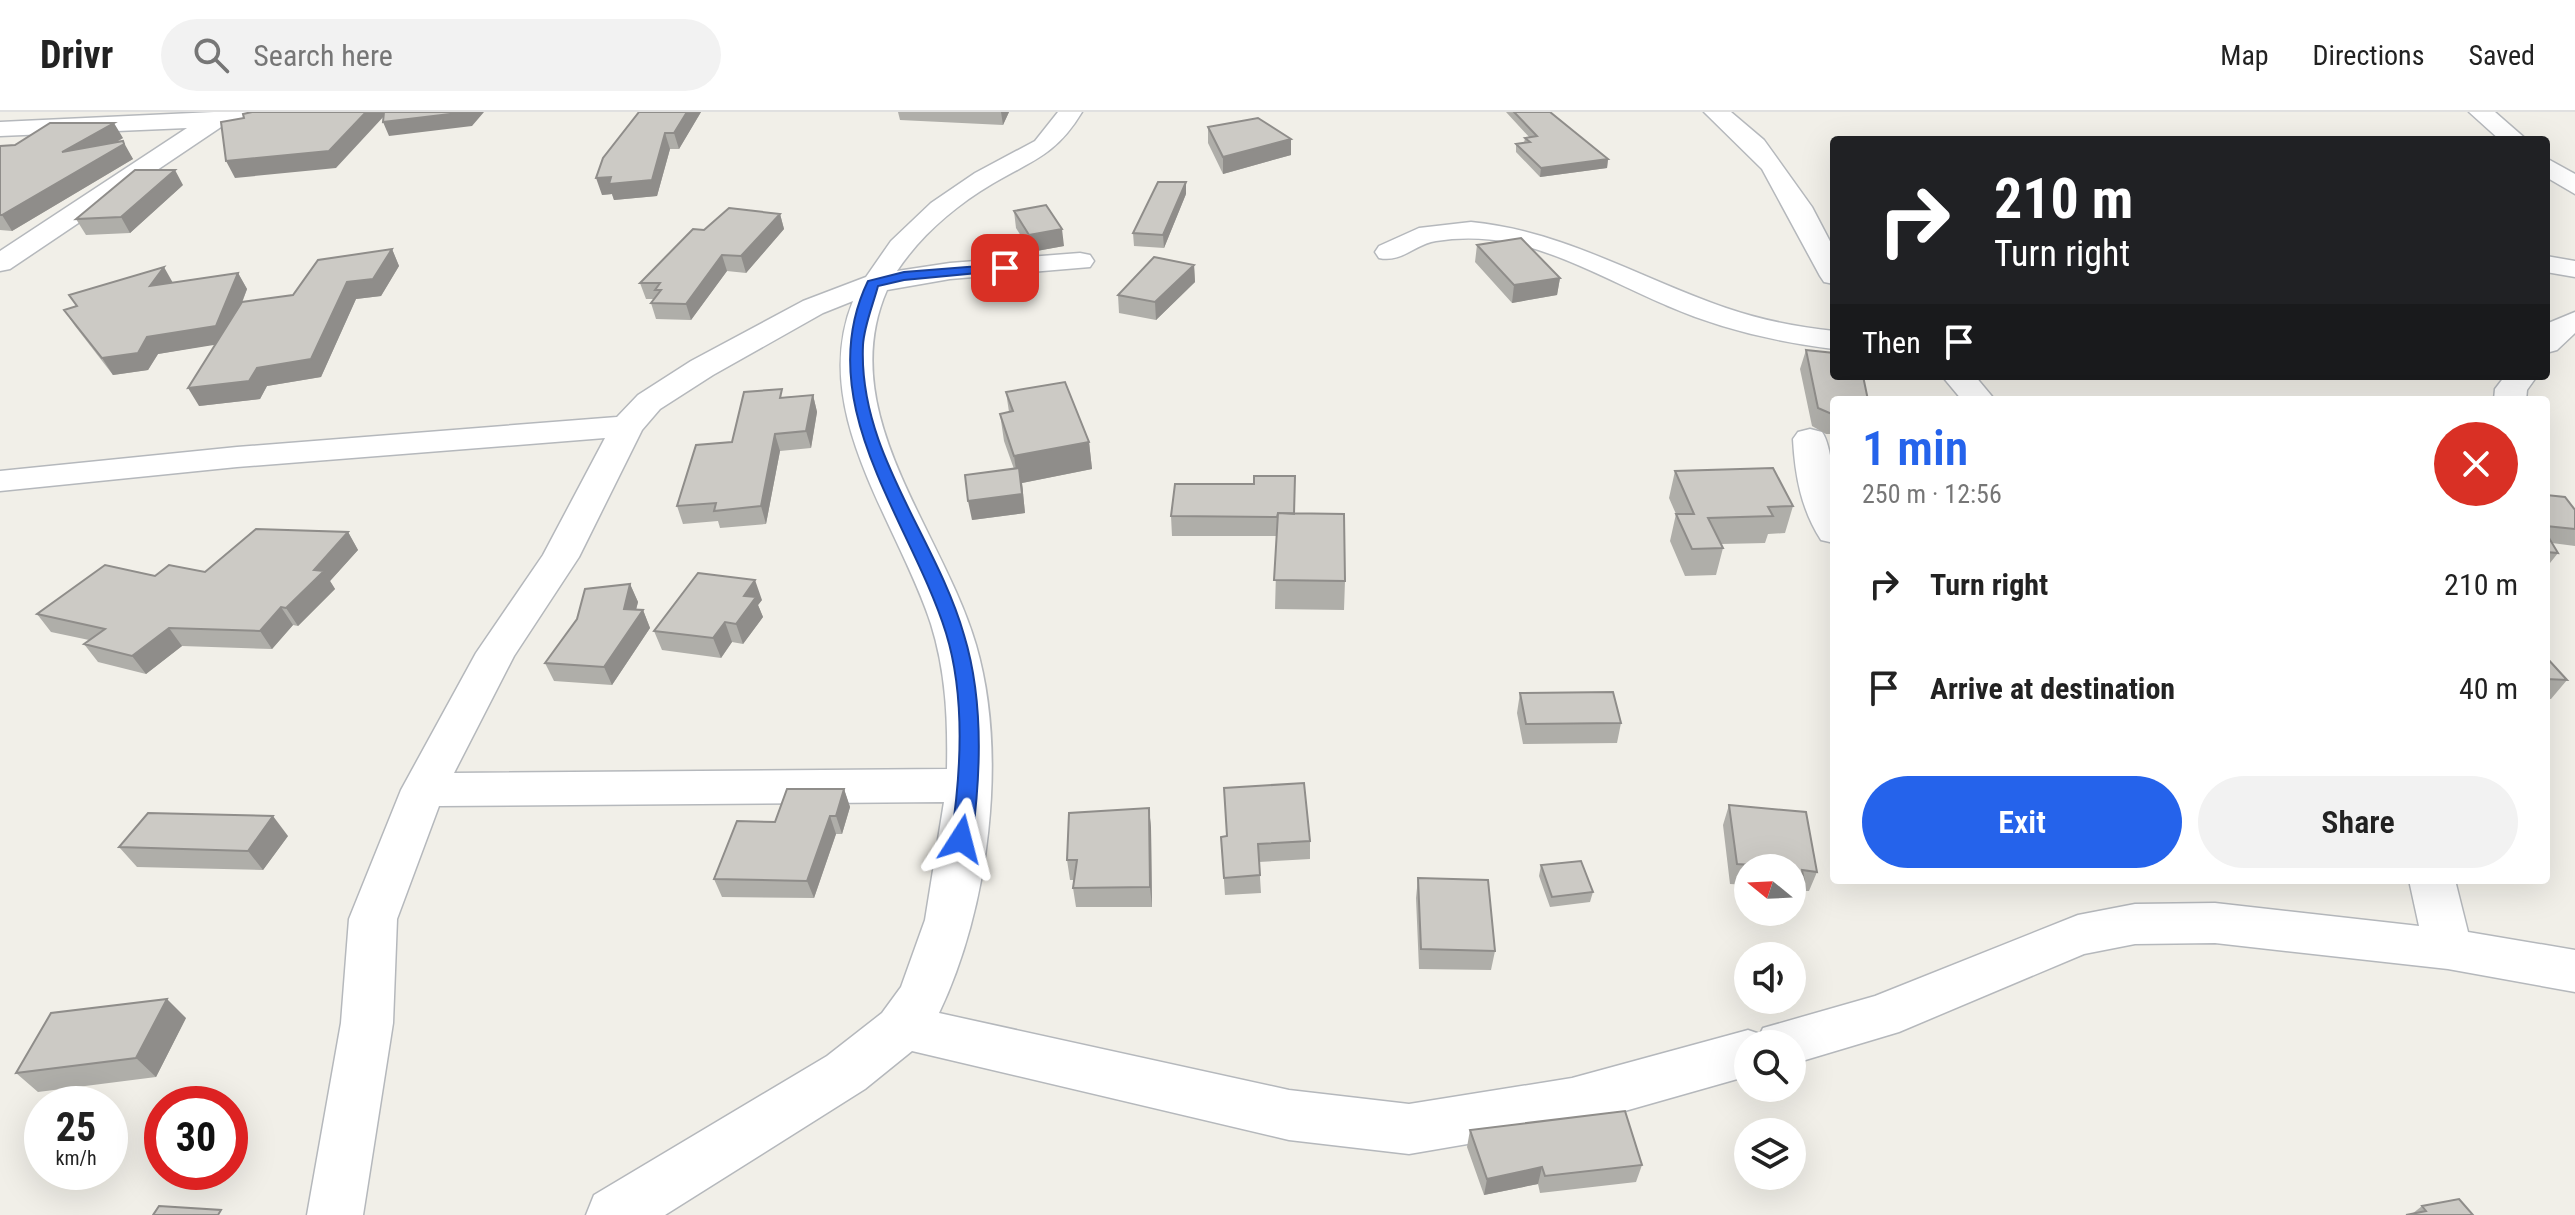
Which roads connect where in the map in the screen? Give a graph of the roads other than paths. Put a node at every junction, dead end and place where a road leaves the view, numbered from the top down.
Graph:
1 (296, 112) edge
2 (1070, 112) edge
3 (1716, 112) edge
4 (2481, 112) edge
5 (216, 120) junction
6 (0, 129) edge
7 (2510, 136) edge
8 (2550, 168) edge
9 (2575, 186) edge
10 (1802, 214) junction
11 (1830, 220) edge
12 (1389, 252) dead end
13 (1080, 261) dead end
14 (0, 263) edge
15 (2550, 265) edge
16 (1830, 268) edge
17 (2575, 269) edge
18 (872, 284) junction
19 (2575, 321) edge
20 (1830, 339) edge
21 (2550, 339) edge
22 (1962, 380) edge
23 (1976, 396) edge
24 (627, 426) junction
25 (1810, 439) dead end
26 (0, 481) edge
27 (1830, 526) edge
28 (970, 785) junction
29 (423, 790) junction
30 (2433, 884) edge
31 (2448, 949) junction
32 (2565, 977) edge
33 (903, 1027) junction
34 (1806, 1037) edge
35 (1734, 1057) edge
36 (335, 1215) edge
37 (614, 1215) edge

1 - 5 street
2 - 18 street
3 - 10 street
4 - 7 street
5 - 6 street
5 - 14 street
8 - 9 street
10 - 11 street
10 - 16 street
12 - 20 street
13 - 18 street
15 - 17 street
18 - 24 street
18 - 28 street
19 - 21 street
22 - 23 street
24 - 26 street
24 - 29 street
25 - 27 street
28 - 29 street
28 - 33 street
29 - 36 street
30 - 31 street
31 - 32 street
31 - 34 street
33 - 35 street
33 - 37 street

